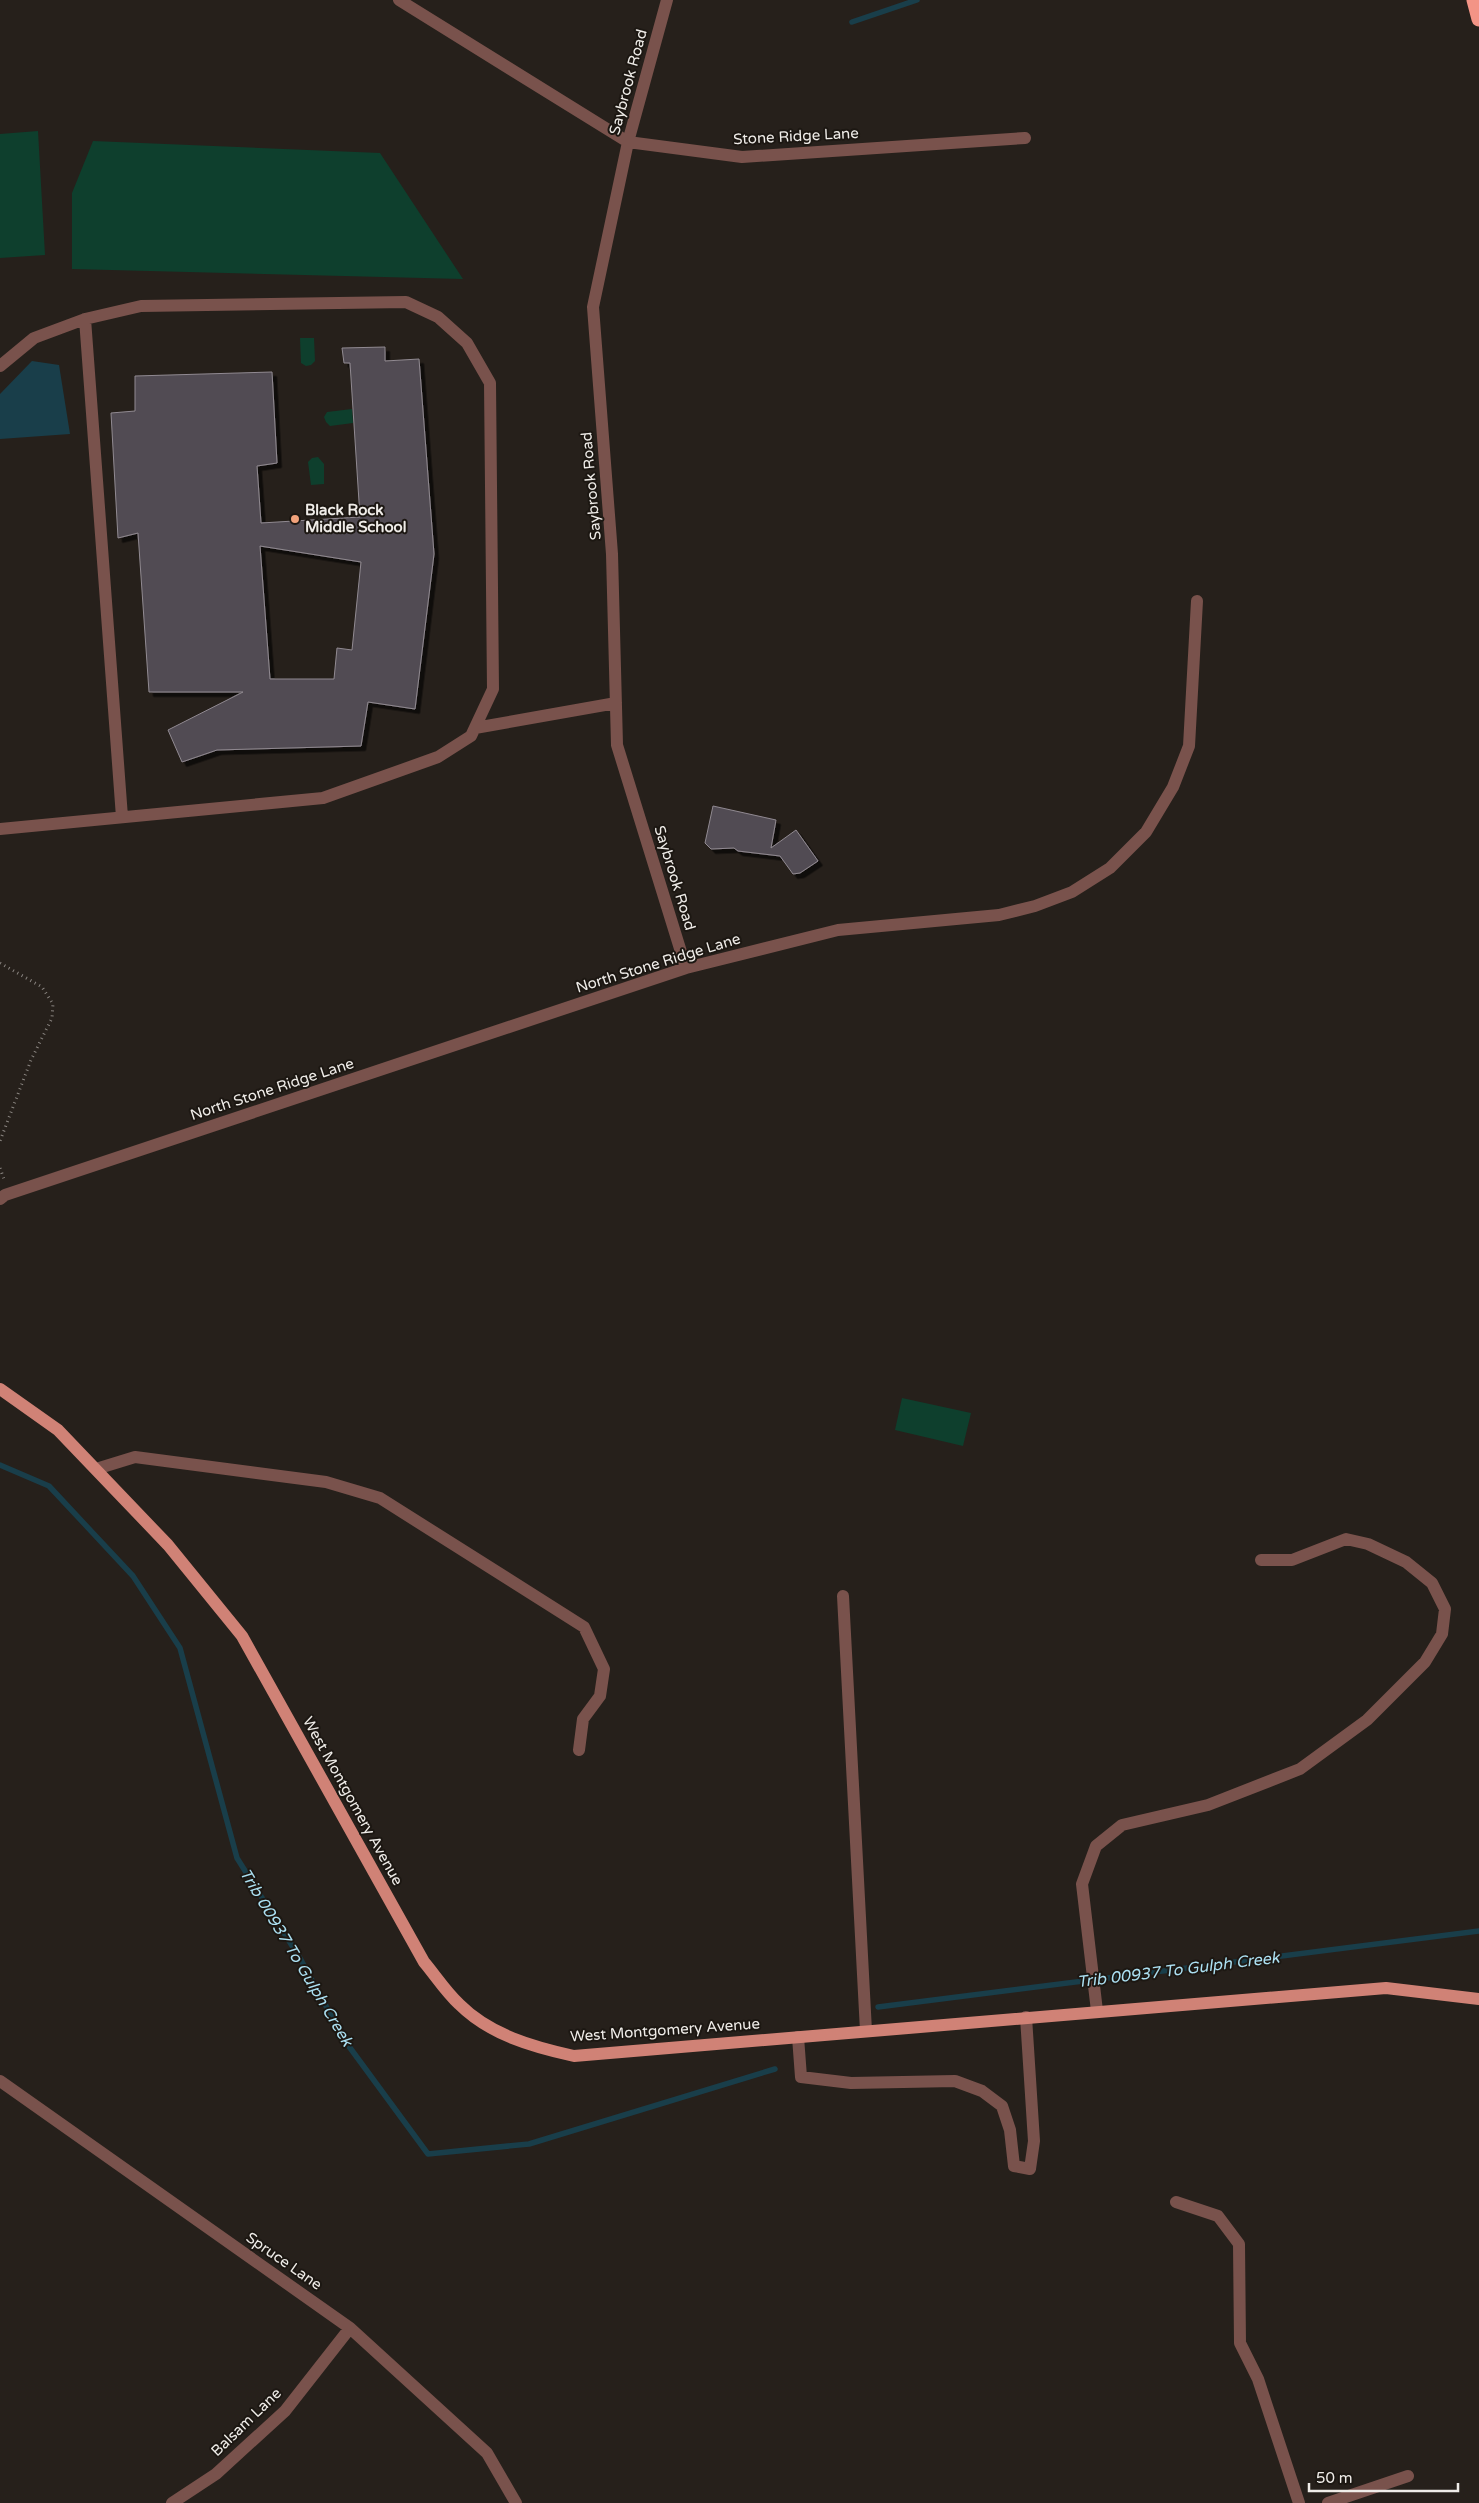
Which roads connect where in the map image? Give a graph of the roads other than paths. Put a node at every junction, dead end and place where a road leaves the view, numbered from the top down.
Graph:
1 (399, 0) edge
2 (668, 0) edge
3 (1474, 0) edge
4 (1479, 19) edge
5 (1025, 138) dead end
6 (628, 142) junction
7 (85, 319) junction
8 (0, 366) edge
9 (1197, 601) dead end
10 (616, 703) junction
11 (475, 728) junction
12 (122, 817) junction
13 (0, 829) edge
14 (686, 968) junction
15 (0, 1199) edge
16 (0, 1389) edge
17 (96, 1469) junction
18 (1262, 1560) dead end
19 (843, 1596) dead end
20 (579, 1750) dead end
21 (1479, 1999) edge
22 (1097, 2011) junction
23 (1026, 2017) junction
24 (866, 2031) junction
25 (798, 2037) junction
26 (0, 2081) edge
27 (1176, 2202) dead end
28 (350, 2328) junction
29 (1408, 2476) dead end
30 (172, 2503) edge
31 (516, 2503) edge
32 (1299, 2503) edge
33 (1328, 2503) edge

1 - 6 street, Stone Ridge Lane
2 - 6 street, Saybrook Road
3 - 4 highway
5 - 6 street, Stone Ridge Lane
6 - 10 street, Saybrook Road
7 - 8 street
7 - 11 street
7 - 12 street
9 - 14 street, North Stone Ridge Lane
10 - 11 street
10 - 14 street, Saybrook Road
11 - 12 street
12 - 13 street
14 - 15 street, North Stone Ridge Lane
16 - 17 main road, West Montgomery Avenue
17 - 20 street
17 - 25 main road, West Montgomery Avenue
18 - 22 street
19 - 24 street
21 - 22 main road, West Montgomery Avenue
22 - 23 main road, West Montgomery Avenue
23 - 24 main road, West Montgomery Avenue
23 - 25 street
24 - 25 main road, West Montgomery Avenue
26 - 28 street, Spruce Lane
27 - 32 street
28 - 30 street, Balsam Lane
28 - 31 street, Spruce Lane
29 - 33 street

